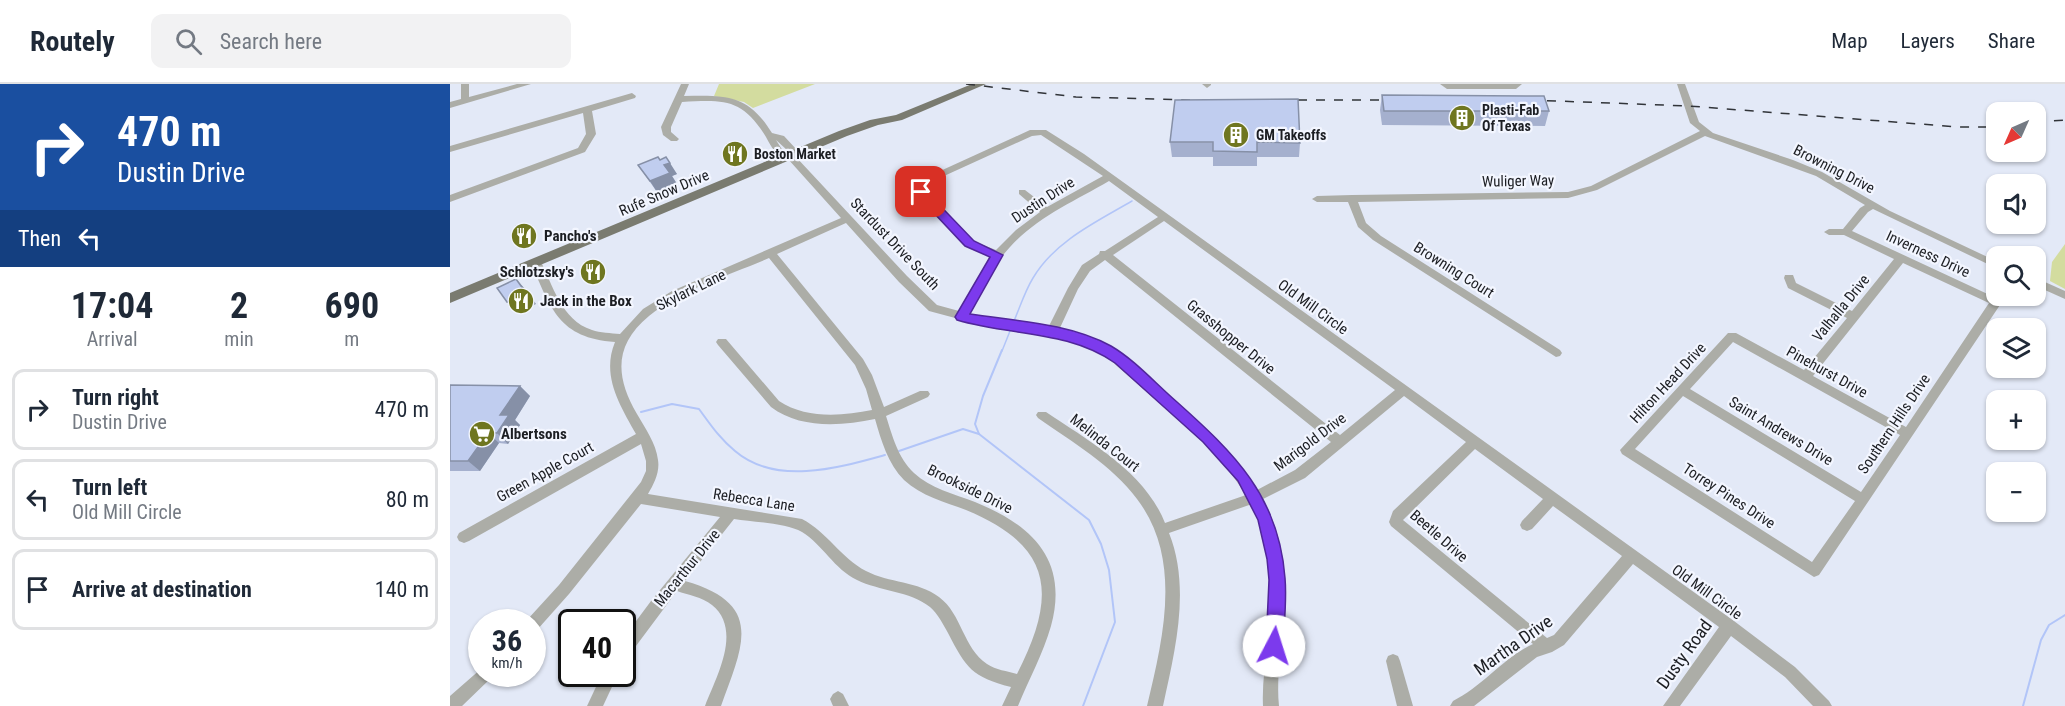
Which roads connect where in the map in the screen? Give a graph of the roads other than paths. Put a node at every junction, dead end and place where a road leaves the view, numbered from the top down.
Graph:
1 (465, 84) edge
2 (526, 84) edge
3 (685, 84) edge
4 (962, 84) edge
5 (981, 84) edge
6 (1444, 84) edge
7 (1518, 84) edge
8 (1681, 84) edge
9 (632, 96) dead end
10 (680, 99) junction
11 (465, 101) junction
12 (450, 105) edge
13 (587, 109) junction
14 (890, 118) junction
15 (1705, 132) junction
16 (674, 139) dead end
17 (450, 149) edge
18 (791, 157) junction
19 (1109, 177) junction
20 (1022, 192) dead end
21 (1352, 198) junction
22 (450, 199) edge
23 (1317, 199) dead end
24 (1873, 205) junction
25 (1048, 213) junction
26 (1164, 217) junction
27 (847, 219) junction
28 (1829, 232) dead end
29 (1846, 232) junction
30 (771, 253) junction
31 (1104, 254) junction
32 (997, 255) junction
33 (1901, 258) junction
34 (1986, 260) edge
35 (536, 263) junction
36 (1789, 278) dead end
37 (2046, 287) edge
38 (1986, 294) edge
39 (2065, 296) edge
40 (450, 298) edge
41 (1994, 306) edge
42 (1852, 316) junction
43 (961, 317) junction
44 (1052, 333) junction
45 (1732, 336) joint
46 (622, 338) junction
47 (722, 342) dead end
48 (1556, 353) dead end
49 (1805, 377) junction
50 (1682, 390) junction
51 (1402, 391) junction
52 (924, 394) dead end
53 (880, 413) junction
54 (1042, 416) dead end
55 (1908, 434) junction
56 (642, 437) junction
57 (1340, 442) junction
58 (1474, 442) junction
59 (1626, 450) joint
60 (1255, 497) junction
61 (637, 498) junction
62 (1552, 498) junction
63 (1864, 500) junction
64 (731, 513) junction
65 (1527, 525) dead end
66 (1162, 530) junction
67 (465, 537) dead end
68 (1631, 556) junction
69 (1814, 571) joint
70 (674, 584) junction
71 (545, 609) edge
72 (1729, 626) junction
73 (636, 634) edge
74 (1547, 647) junction
75 (1393, 661) dead end
76 (1020, 682) junction
77 (471, 687) edge
78 (604, 687) edge
79 (451, 706) edge
80 (595, 706) edge
81 (713, 706) edge
82 (1010, 706) edge
83 (1155, 706) edge
84 (1271, 706) edge
85 (1405, 706) edge
86 (1458, 706) edge
87 (1671, 706) edge
88 (1824, 706) edge

1 - 11 street
2 - 11 street
3 - 10 street
4 - 14 main road, Rufe Snow Drive
5 - 14 main road, Rufe Snow Drive
6 - 7 street
8 - 15 street
9 - 13 street
10 - 16 street
10 - 18 street, Stardust Drive South
11 - 12 street
13 - 17 street
13 - 22 street
14 - 18 main road, Rufe Snow Drive
15 - 21 street, Wuliger Way
15 - 24 street, Browning Drive
18 - 27 street, Stardust Drive South
18 - 35 main road, Rufe Snow Drive
19 - 25 street, Dustin Drive
19 - 26 street, Old Mill Circle
19 - 32 street, Old Mill Circle
20 - 25 street
21 - 23 street, Wuliger Way
21 - 48 street, Browning Court
24 - 29 street
24 - 34 street, Browning Drive
25 - 32 street, Dustin Drive
26 - 31 street
26 - 51 street, Old Mill Circle
27 - 30 street, Skylark Lane
27 - 43 street, Stardust Drive South
28 - 29 street
29 - 33 street, Inverness Drive
30 - 46 street, Skylark Lane
30 - 53 street, Brookside Drive
31 - 44 street
31 - 57 street, Grasshopper Drive
32 - 43 street, Dustin Drive
33 - 38 street, Inverness Drive
33 - 42 street, Valhalla Drive
35 - 40 main road, Rufe Snow Drive
35 - 46 street
36 - 42 street
37 - 39 street
41 - 55 street, Southern Hills Drive
42 - 49 street, Valhalla Drive
43 - 44 street, Stardust Drive South
44 - 60 street, Stardust Drive South
45 - 49 street, Pinehurst Drive
45 - 50 street, Hilton Head Drive
46 - 56 street
47 - 53 street
49 - 55 street, Pinehurst Drive
50 - 59 street, Hilton Head Drive
50 - 63 street, Saint Andrews Drive
51 - 57 street, Marigold Drive
51 - 58 street, Old Mill Circle
52 - 53 street
53 - 76 street, Brookside Drive
54 - 66 street, Melinda Court
55 - 63 street, Southern Hills Drive
56 - 61 street
56 - 67 street, Green Apple Court
57 - 60 street, Marigold Drive
58 - 62 street, Old Mill Circle
58 - 74 street, Beetle Drive
59 - 69 street, Torrey Pines Drive
60 - 66 street, Marigold Drive
60 - 84 street, Stardust Drive South
61 - 64 street, Rebecca Lane
61 - 71 street
62 - 65 street
62 - 68 street, Old Mill Circle
63 - 69 street, Southern Hills Drive
64 - 70 street, Macarthur Drive
64 - 76 street, Rebecca Lane
66 - 83 street, Melinda Court
68 - 72 street, Old Mill Circle
68 - 74 street, Martha Drive
70 - 73 street, Macarthur Drive
70 - 81 street
72 - 87 street, Dusty Road
72 - 88 street, Old Mill Circle
74 - 86 street, Martha Drive
75 - 85 street
76 - 82 street, Brookside Drive
77 - 79 street
78 - 80 street

